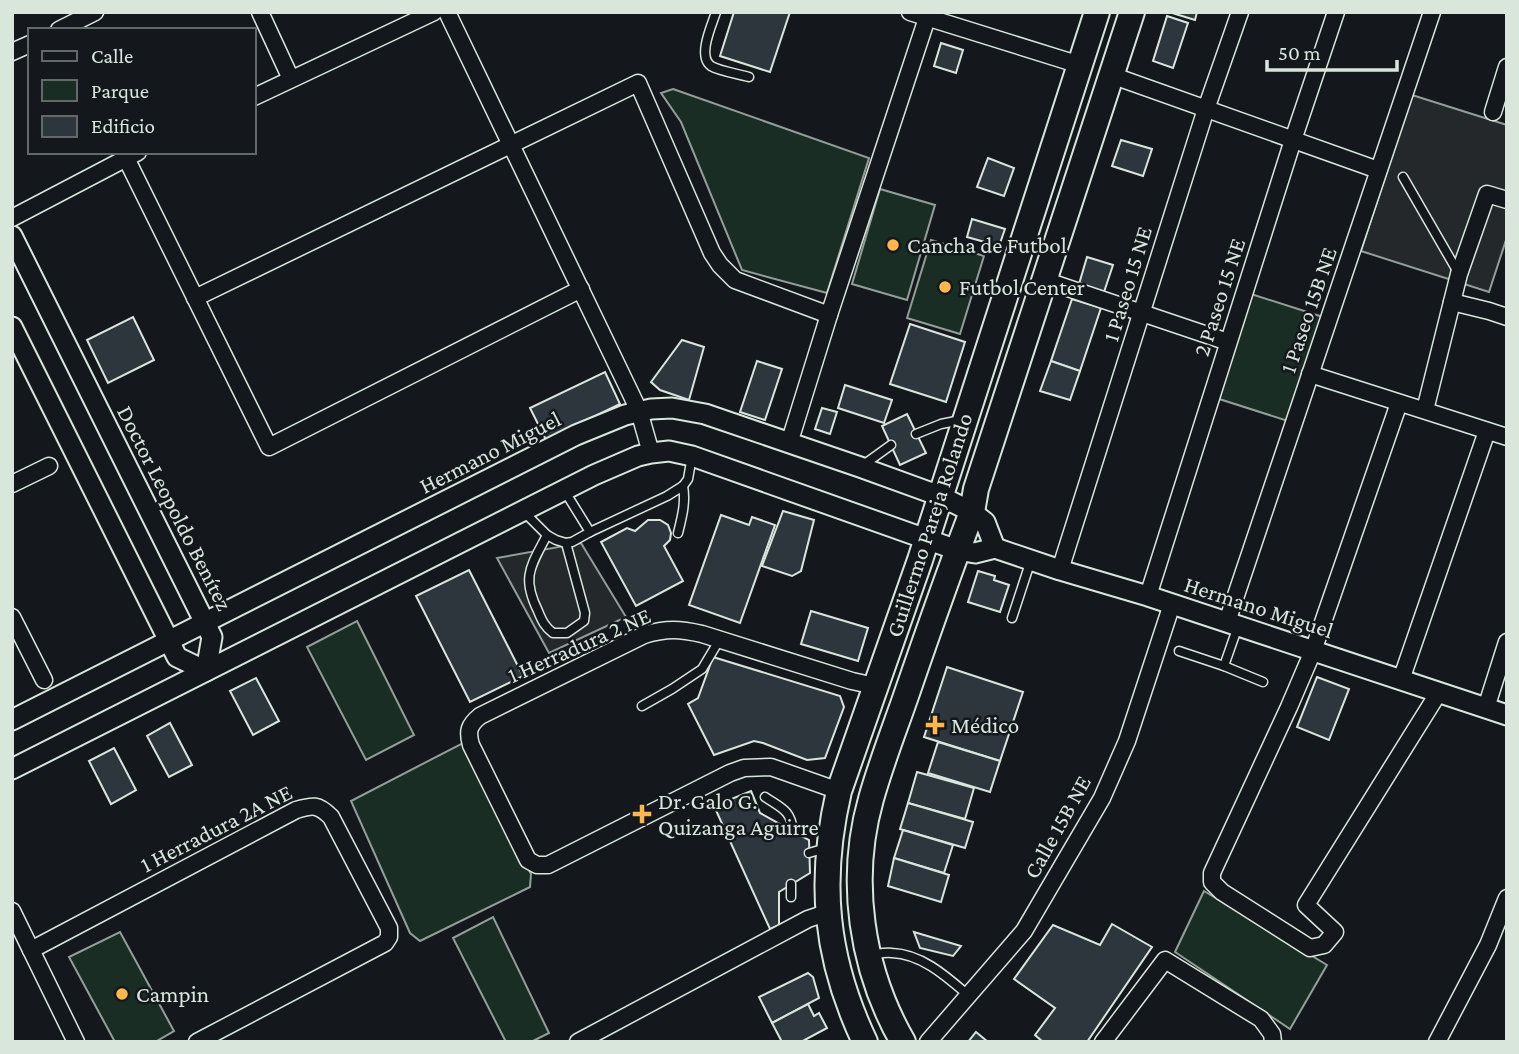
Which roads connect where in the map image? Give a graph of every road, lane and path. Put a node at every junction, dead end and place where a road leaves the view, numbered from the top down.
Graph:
1 (95, 12) edge
2 (260, 12) edge
3 (434, 12) edge
4 (447, 12) edge
5 (716, 12) edge
6 (910, 12) edge
7 (1240, 12) edge
8 (1336, 12) edge
9 (1432, 12) edge
10 (1097, 13) edge
11 (928, 15) edge
12 (1130, 16) edge
13 (63, 28) edge
14 (28, 45) edge
15 (12, 52) edge
16 (1080, 65) junction
17 (1507, 67) edge
18 (1111, 75) junction
19 (749, 77) dead end
20 (291, 79) junction
21 (256, 96) edge
22 (1206, 109) junction
23 (1493, 112) dead end
24 (1293, 140) junction
25 (511, 146) junction
26 (132, 155) edge
27 (1382, 172) junction
28 (1403, 177) dead end
29 (1507, 200) edge
30 (12, 218) edge
31 (12, 236) edge
32 (1459, 274) junction
33 (1044, 280) junction
34 (581, 289) junction
35 (195, 298) junction
36 (1451, 302) junction
37 (1142, 314) junction
38 (829, 315) junction
39 (1507, 317) edge
40 (12, 327) edge
41 (1228, 342) junction
42 (1310, 374) junction
43 (1399, 402) junction
44 (1424, 410) junction
45 (639, 411) junction
46 (964, 419) junction
47 (1487, 431) junction
48 (916, 433) dead end
49 (792, 434) dead end
50 (1507, 438) edge
51 (891, 445) dead end
52 (651, 453) junction
53 (692, 456) junction
54 (49, 466) dead end
55 (860, 467) junction
56 (12, 484) edge
57 (683, 486) junction
58 (564, 490) junction
59 (940, 496) junction
60 (523, 511) junction
61 (972, 512) junction
62 (590, 532) junction
63 (678, 533) dead end
64 (547, 535) junction
65 (926, 538) junction
66 (566, 543) junction
67 (995, 548) junction
68 (957, 550) junction
69 (1031, 560) junction
70 (1060, 570) junction
71 (1148, 596) junction
72 (1172, 604) junction
73 (12, 617) edge
74 (1012, 618) dead end
75 (205, 623) junction
76 (1233, 624) junction
77 (720, 639) junction
78 (169, 641) junction
79 (1507, 642) edge
80 (1179, 651) dead end
81 (1313, 651) junction
82 (1224, 666) junction
83 (206, 671) junction
84 (44, 680) dead end
85 (1401, 680) junction
86 (1264, 682) dead end
87 (875, 686) junction
88 (1439, 692) junction
89 (642, 706) dead end
90 (1486, 708) junction
91 (1507, 715) edge
92 (12, 720) edge
93 (12, 769) edge
94 (839, 791) junction
95 (765, 797) dead end
96 (793, 831) dead end
97 (791, 884) dead end
98 (791, 897) dead end
99 (1507, 898) edge
100 (829, 912) junction
101 (14, 921) edge
102 (31, 950) junction
103 (867, 956) junction
104 (968, 995) junction
105 (76, 1042) edge
106 (197, 1042) edge
107 (578, 1042) edge
108 (865, 1042) edge
109 (903, 1042) edge
110 (928, 1042) edge
111 (1103, 1042) edge
112 (1273, 1042) edge
113 (1437, 1042) edge

1 - 13 street
2 - 20 street
3 - 20 street
4 - 25 street
5 - 19 lane
6 - 11 street
7 - 22 street, 1 Paseo 15 NE
8 - 24 street, 2 Paseo 15 NE
9 - 27 street, 1 Paseo 15B NE
10 - 16 main road, Guillermo Pareja Rolando
11 - 16 street
11 - 38 street
12 - 18 main road, Guillermo Pareja Rolando
14 - 15 street
16 - 46 main road, Guillermo Pareja Rolando
17 - 23 street
18 - 22 street
18 - 33 main road, Guillermo Pareja Rolando
20 - 21 street
22 - 24 street
22 - 37 street, 1 Paseo 15 NE
24 - 27 street
24 - 41 street, 2 Paseo 15 NE
25 - 34 street
25 - 35 street
25 - 38 street
26 - 30 street
26 - 35 street
27 - 42 street, 1 Paseo 15B NE
28 - 32 lane
29 - 32 street
31 - 75 street, Doctor Leopoldo Benítez
32 - 36 street
33 - 37 street
33 - 61 main road, Guillermo Pareja Rolando
34 - 35 street
34 - 45 street
36 - 39 street
36 - 44 street
37 - 41 street
37 - 70 street, 1 Paseo 15 NE
38 - 49 street
40 - 78 street
41 - 71 street, 2 Paseo 15 NE
42 - 43 street
42 - 76 street, 1 Paseo 15B NE
43 - 44 street
43 - 81 street
44 - 47 street
45 - 52 street
45 - 55 street, Hermano Miguel
45 - 75 street, Hermano Miguel
46 - 48 lane
46 - 59 main road, Guillermo Pareja Rolando
47 - 50 street
47 - 85 street
51 - 55 lane
52 - 53 street, Hermano Miguel
52 - 58 street, Hermano Miguel
53 - 57 lane
53 - 65 street, Hermano Miguel
54 - 56 street
55 - 59 street, Hermano Miguel
57 - 62 lane
57 - 63 lane
58 - 60 street, Hermano Miguel
58 - 62 lane
59 - 61 street, Hermano Miguel
59 - 65 main road, Guillermo Pareja Rolando
60 - 64 lane
60 - 83 street, Hermano Miguel
61 - 67 street, Hermano Miguel
61 - 68 main road, Guillermo Pareja Rolando
62 - 66 lane
64 - 66 lane
64 - 66 lane
65 - 68 street, Hermano Miguel
65 - 87 main road, Guillermo Pareja Rolando
67 - 68 street, Hermano Miguel
67 - 69 street, Hermano Miguel
68 - 103 main road, Guillermo Pareja Rolando
69 - 70 street, Hermano Miguel
69 - 74 lane
70 - 71 street, Hermano Miguel
71 - 72 street, Hermano Miguel
72 - 76 street, Hermano Miguel
72 - 104 street, Calle 15B NE
73 - 84 street
75 - 78 street, Hermano Miguel
75 - 83 street, Doctor Leopoldo Benítez
76 - 81 street, Hermano Miguel
76 - 82 lane
77 - 87 street, 1 Herradura 2 NE
77 - 89 lane
77 - 94 street, 1 Herradura 2 NE
78 - 83 street
78 - 92 street, Hermano Miguel
79 - 90 street
80 - 82 lane
81 - 85 street, Hermano Miguel
81 - 88 street
82 - 86 lane
83 - 93 street, Hermano Miguel
85 - 88 street, Hermano Miguel
87 - 94 main road, Guillermo Pareja Rolando
88 - 90 street, Hermano Miguel
90 - 91 street, Hermano Miguel
94 - 100 main road, Guillermo Pareja Rolando
95 - 96 lane
97 - 98 lane
99 - 113 street
100 - 107 street
100 - 108 main road, Guillermo Pareja Rolando
101 - 102 street
102 - 105 street
102 - 106 street, 1 Herradura 2A NE
103 - 104 lane
103 - 109 main road, Guillermo Pareja Rolando
104 - 110 street, Calle 15B NE
111 - 112 street

